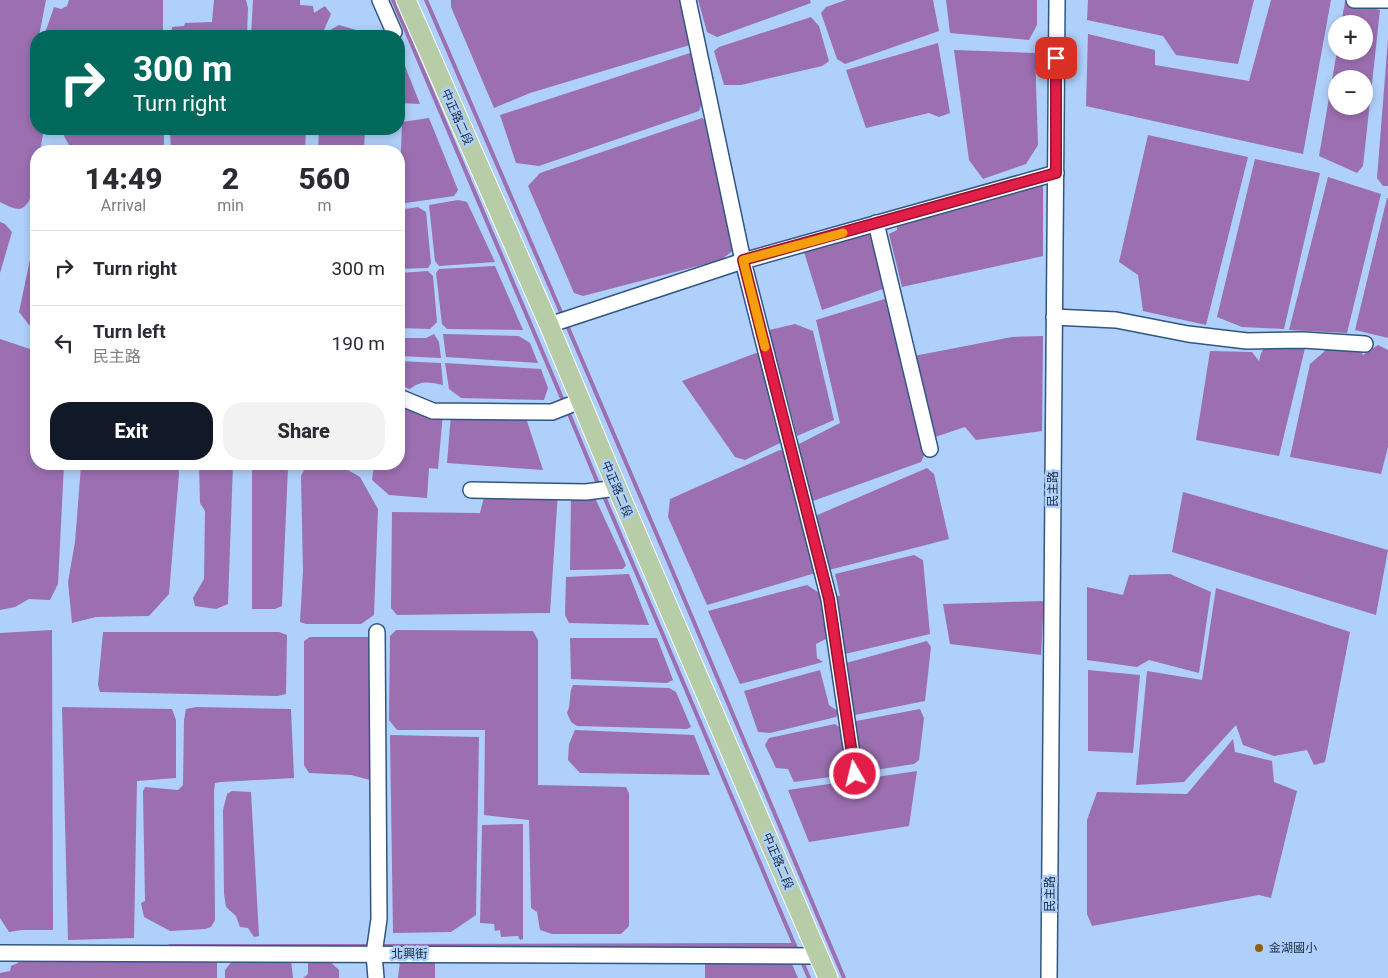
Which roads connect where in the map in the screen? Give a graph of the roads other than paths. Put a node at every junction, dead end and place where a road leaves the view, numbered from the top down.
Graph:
1 (380, 0) edge
2 (406, 0) edge
3 (688, 0) edge
4 (1057, 0) edge
5 (1354, 0) edge
6 (1388, 0) edge
7 (393, 30) edge
8 (1056, 173) junction
9 (876, 223) junction
10 (743, 260) junction
11 (1054, 317) junction
12 (548, 325) junction
13 (1365, 344) dead end
14 (405, 400) edge
15 (580, 401) junction
16 (930, 449) dead end
17 (617, 488) junction
18 (471, 490) dead end
19 (378, 632) dead end
20 (855, 774) dead end
21 (0, 952) edge
22 (374, 954) junction
23 (819, 956) junction
24 (376, 978) edge
25 (828, 978) edge
26 (1049, 978) edge

1 - 7 street
2 - 12 main road, 中正路二段
3 - 10 street
4 - 8 street, 民主路
5 - 6 street
8 - 9 street
8 - 11 street, 民主路
9 - 10 street
9 - 16 street
10 - 12 street
10 - 20 street
11 - 13 street
11 - 26 street, 民主路
12 - 15 main road, 中正路二段
14 - 15 street
15 - 17 main road, 中正路二段
17 - 18 street
17 - 23 main road, 中正路二段
19 - 22 street
21 - 22 street, 北興街
22 - 23 street, 北興街
22 - 24 street
23 - 25 main road, 中正路二段

